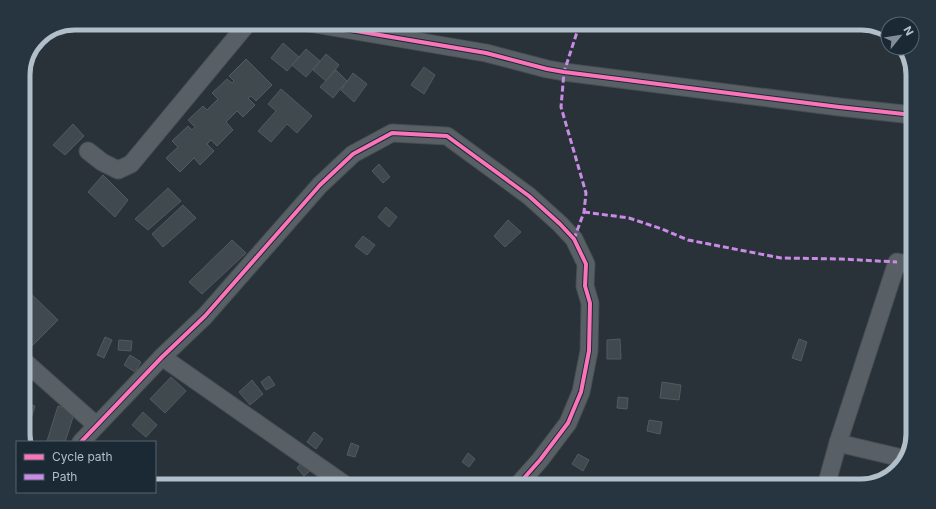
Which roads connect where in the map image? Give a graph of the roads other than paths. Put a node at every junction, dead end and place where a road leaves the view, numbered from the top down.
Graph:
1 (242, 30) edge
2 (350, 30) edge
3 (906, 114) edge
4 (88, 151) dead end
5 (906, 264) edge
6 (162, 358) junction
7 (30, 366) edge
8 (96, 425) junction
9 (82, 441) edge
10 (838, 444) junction
11 (899, 457) edge
12 (336, 479) edge
13 (523, 479) edge
14 (828, 479) edge

1 - 4 street
2 - 3 street
5 - 10 street
6 - 8 street
6 - 12 street
6 - 13 street
7 - 8 street
8 - 9 street
10 - 11 street
10 - 14 street

